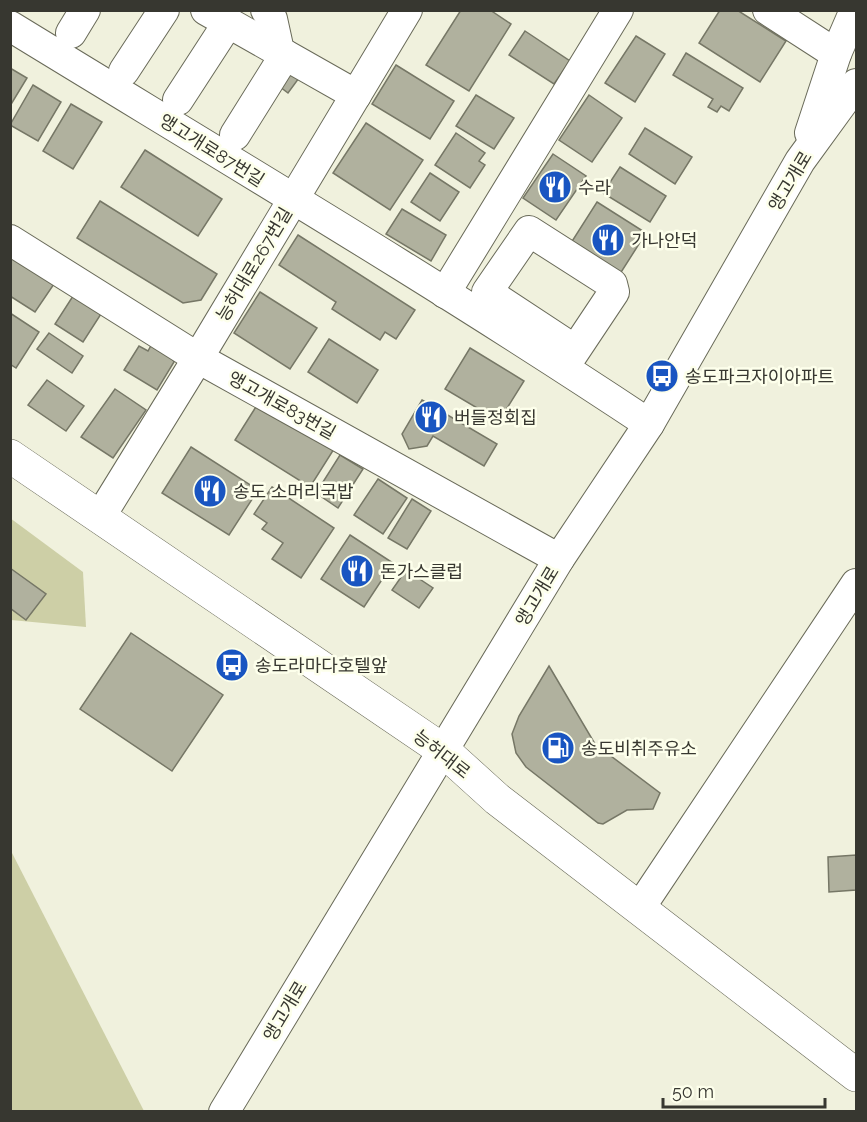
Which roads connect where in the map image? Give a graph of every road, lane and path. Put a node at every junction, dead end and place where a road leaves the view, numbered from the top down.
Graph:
1 (164, 10) edge
2 (266, 10) edge
3 (407, 10) edge
4 (618, 10) edge
5 (768, 10) edge
6 (855, 10) edge
7 (217, 17) edge
8 (10, 26) edge
9 (282, 53) junction
10 (836, 54) junction
11 (124, 71) dead end
12 (856, 84) edge
13 (356, 95) junction
14 (178, 100) dead end
15 (856, 117) edge
16 (235, 135) dead end
17 (800, 161) junction
18 (292, 199) junction
19 (10, 240) edge
20 (445, 293) junction
21 (198, 358) junction
22 (649, 424) junction
23 (10, 456) edge
24 (100, 516) junction
25 (559, 559) junction
26 (856, 584) edge
27 (444, 751) junction
28 (639, 909) junction
29 (856, 1075) edge
30 (224, 1112) edge

1 - 11 street
2 - 9 street
3 - 13 street, 능허대로267번길
4 - 20 street
5 - 10 street
6 - 10 street
7 - 9 street
7 - 14 street
8 - 18 street, 앵고개로87번길
9 - 13 street
9 - 16 street
10 - 17 street
12 - 17 street, 앵고개로
13 - 18 street, 능허대로267번길
15 - 17 street
17 - 22 street, 앵고개로
18 - 20 street, 앵고개로87번길
18 - 21 street, 능허대로267번길
19 - 21 street, 앵고개로83번길
20 - 22 street, 앵고개로87번길
21 - 24 street, 능허대로267번길
21 - 25 street, 앵고개로83번길
22 - 25 street, 앵고개로
23 - 24 main road, 능허대로
24 - 27 main road, 능허대로
25 - 27 street, 앵고개로
26 - 28 street
27 - 28 main road, 능허대로
27 - 30 street, 앵고개로
28 - 29 main road, 능허대로

